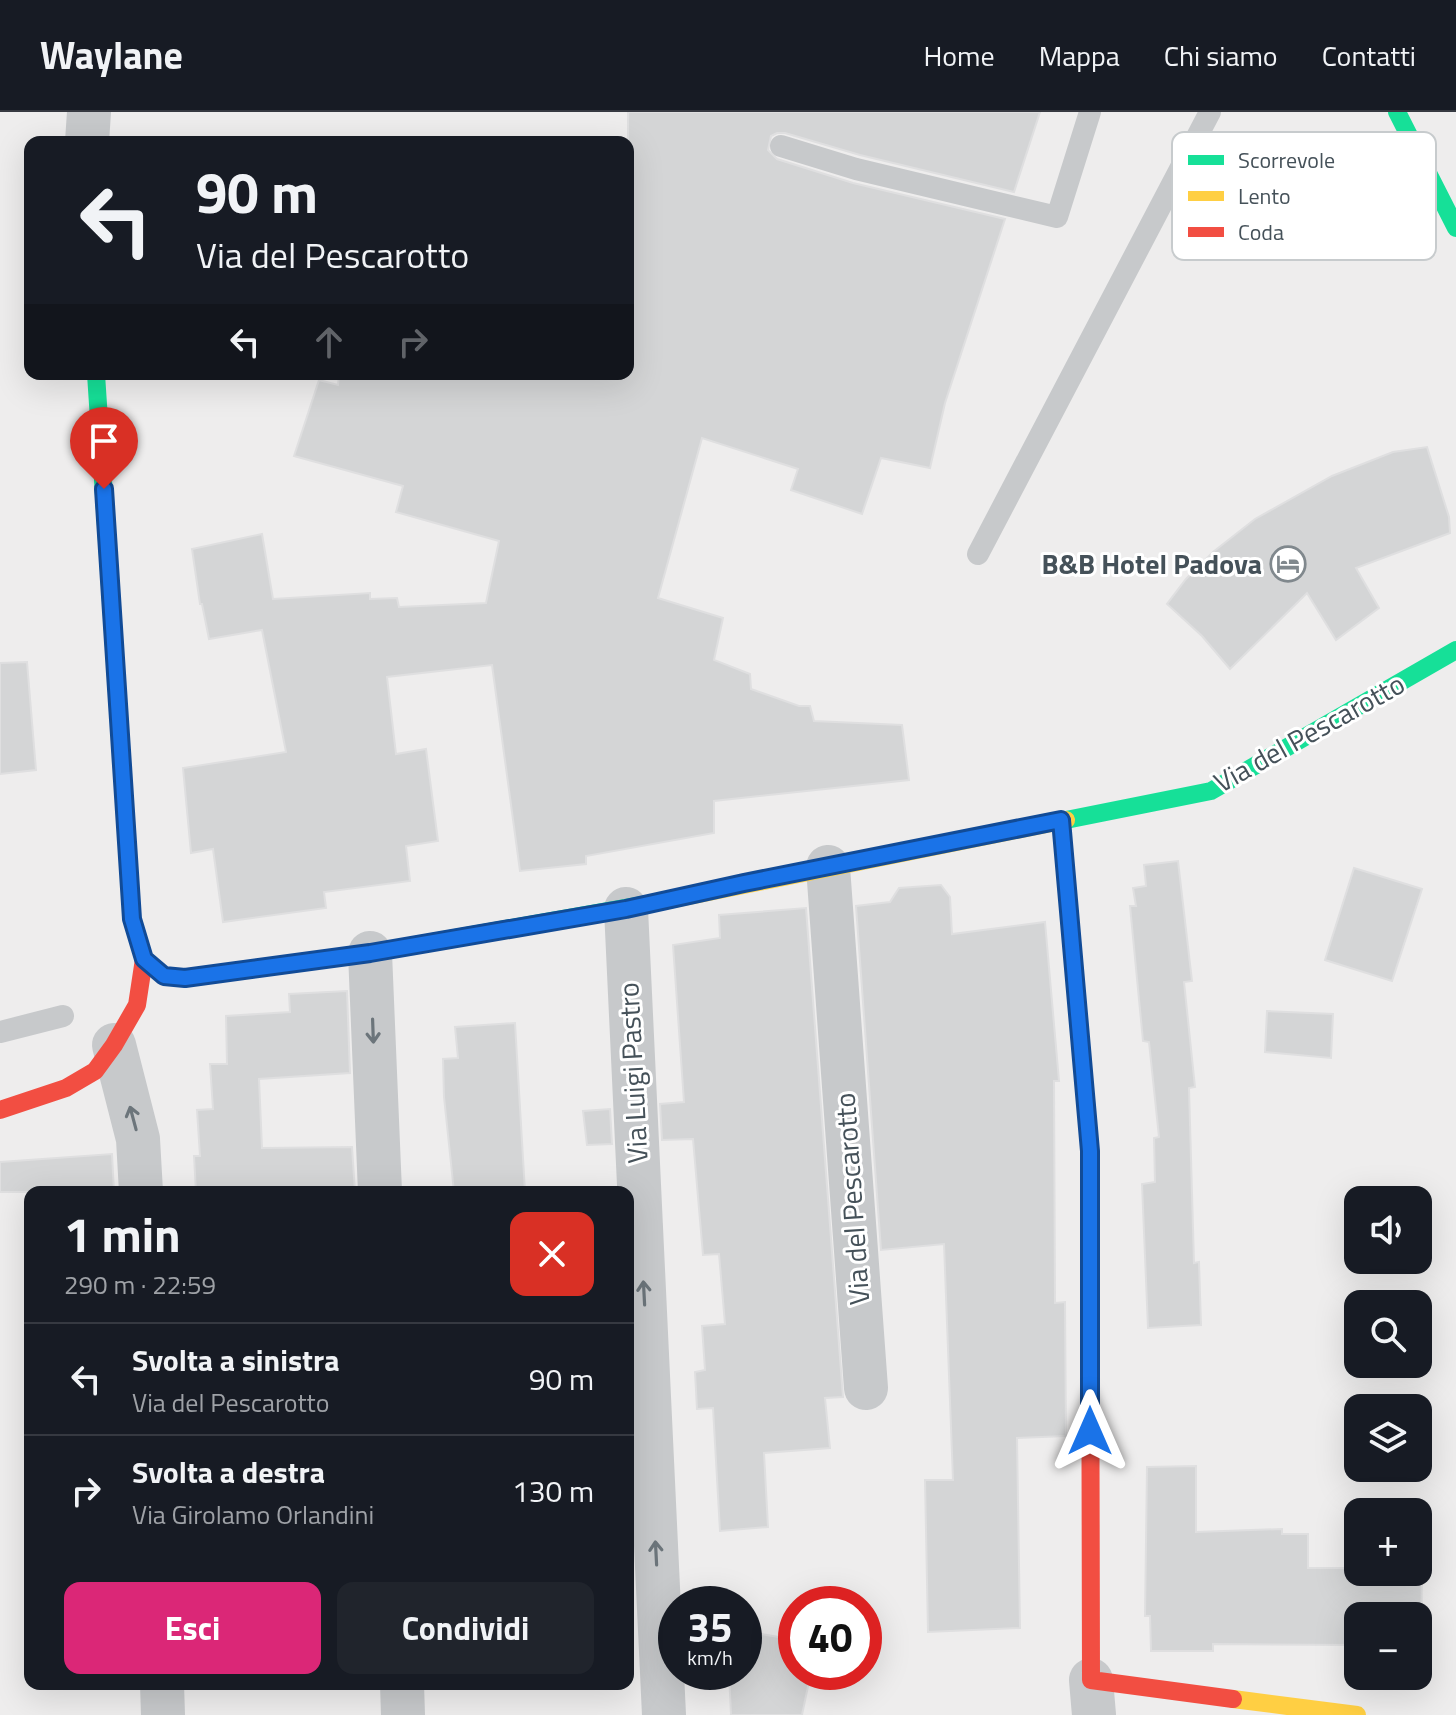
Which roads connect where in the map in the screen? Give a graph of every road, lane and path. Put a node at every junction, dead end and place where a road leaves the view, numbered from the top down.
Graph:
1 (89, 112) edge
2 (1090, 112) edge
3 (1210, 112) edge
4 (1397, 112) edge
5 (1200, 132) edge
6 (1408, 132) edge
7 (87, 136) edge
8 (781, 146) dead end
9 (1436, 170) edge
10 (1172, 184) edge
11 (1436, 188) edge
12 (1456, 195) edge
13 (1456, 228) edge
14 (96, 380) edge
15 (978, 554) dead end
16 (1456, 650) edge
17 (1061, 820) junction
18 (828, 867) junction
19 (626, 909) junction
20 (370, 953) junction
21 (144, 959) junction
22 (63, 1016) dead end
23 (0, 1032) edge
24 (114, 1045) junction
25 (0, 1110) edge
26 (141, 1186) edge
27 (380, 1186) edge
28 (866, 1388) dead end
29 (162, 1690) edge
30 (402, 1690) edge
31 (1092, 1698) edge
32 (163, 1715) edge
33 (403, 1715) edge
34 (664, 1715) edge
35 (1357, 1715) edge

1 - 7 street
2 - 8 lane
3 - 5 lane
4 - 6 street
9 - 12 street
10 - 15 lane
11 - 13 street
14 - 21 street
16 - 17 street, Via del Pescarotto
17 - 18 street, Via del Pescarotto
17 - 31 street
18 - 19 street, Via del Pescarotto
18 - 28 street, Via del Pescarotto
19 - 20 street, Via del Pescarotto
34 -> 19 street, Via Luigi Pastro
20 - 21 street, Via del Pescarotto
20 -> 27 street
21 - 24 street
22 - 23 lane
24 - 25 street
26 -> 24 street
29 - 32 street
30 - 33 street
31 - 35 street

